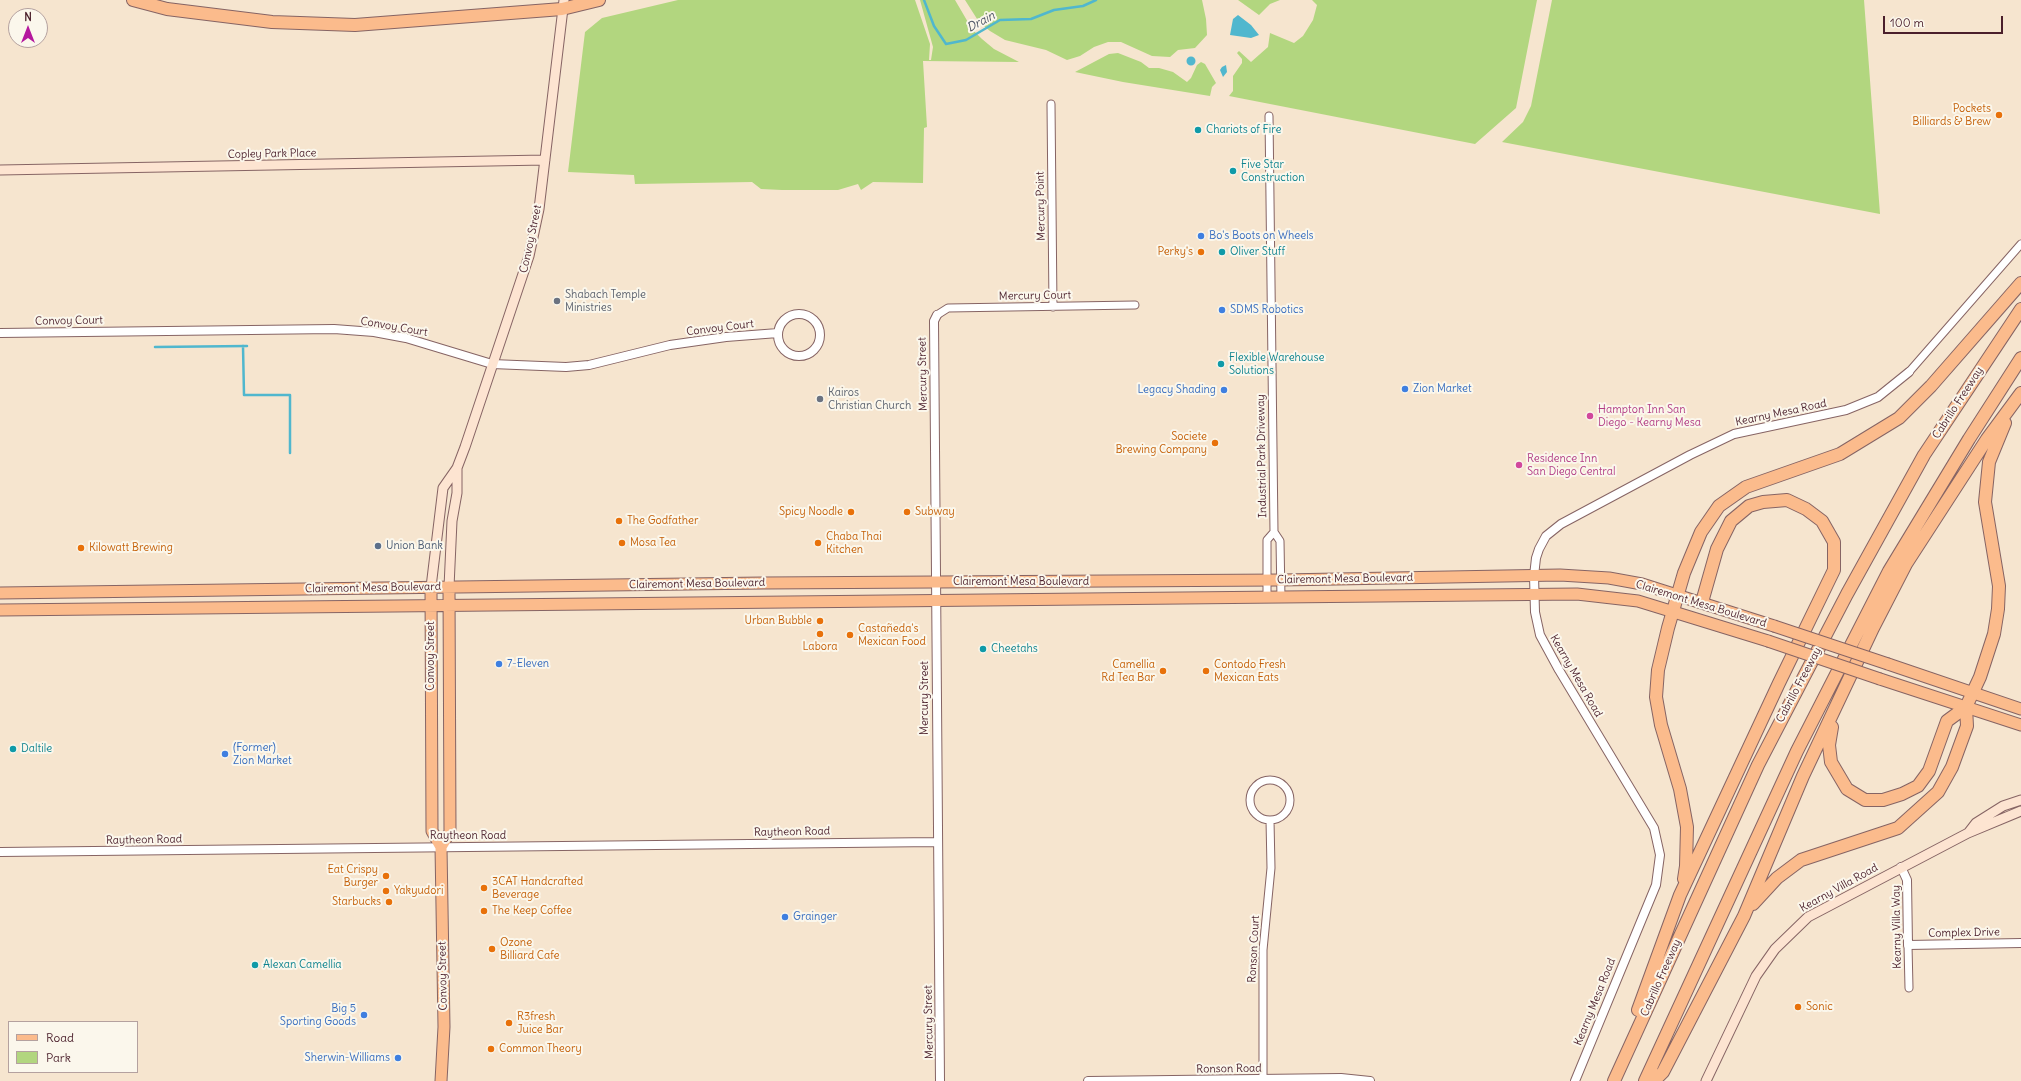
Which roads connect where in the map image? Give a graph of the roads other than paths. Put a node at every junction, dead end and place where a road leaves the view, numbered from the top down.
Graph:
1 (133, 0) edge
2 (599, 0) edge
3 (563, 5) edge
4 (1051, 104) dead end
5 (1269, 116) dead end
6 (545, 160) junction
7 (0, 170) edge
8 (2021, 244) edge
9 (2021, 283) edge
10 (1135, 306) dead end
11 (1053, 307) junction
12 (2021, 309) edge
13 (937, 315) joint
14 (0, 333) edge
15 (778, 333) junction
16 (2021, 358) edge
17 (492, 364) junction
18 (1909, 372) joint
19 (2018, 397) edge
20 (456, 468) junction
21 (1274, 532) junction
22 (1534, 576) junction
23 (1266, 580) junction
24 (1281, 580) junction
25 (935, 582) junction
26 (431, 587) junction
27 (449, 587) junction
28 (0, 593) edge
29 (1535, 594) junction
30 (1678, 594) junction
31 (1267, 598) junction
32 (1281, 598) junction
33 (935, 602) junction
34 (1702, 602) junction
35 (431, 605) junction
36 (448, 605) junction
37 (0, 610) edge
38 (1673, 611) junction
39 (1973, 693) junction
40 (1966, 708) junction
41 (2021, 709) edge
42 (1834, 714) junction
43 (2021, 726) edge
44 (2021, 800) edge
45 (2021, 811) edge
46 (1270, 820) junction
47 (1968, 833) junction
48 (937, 842) junction
49 (441, 847) junction
50 (0, 852) edge
51 (1901, 867) junction
52 (1680, 895) junction
53 (1744, 916) junction
54 (2021, 943) edge
55 (1908, 945) junction
56 (1909, 988) dead end
57 (1263, 1079) junction
58 (441, 1081) edge
59 (940, 1081) edge
60 (1088, 1081) edge
61 (1370, 1081) edge
62 (1575, 1081) edge
63 (1613, 1081) edge
64 (1645, 1081) edge
65 (1654, 1081) edge
66 (1706, 1081) edge

1 - 3 highway
2 - 3 highway
3 - 6 main road, Convoy Street
4 - 11 street, Mercury Point
5 - 21 street, Industrial Park Driveway
6 - 7 main road, Copley Park Place
6 - 17 main road, Convoy Street
8 - 18 street, Kearny Mesa Road
9 - 30 highway
10 - 11 street, Mercury Court
11 - 13 street, Mercury Court
12 - 63 highway, Cabrillo Freeway
13 - 25 street, Mercury Street
14 - 17 street, Convoy Court
15 - 15 street
15 - 17 street, Convoy Court
16 - 64 highway
17 - 20 main road, Convoy Street
18 - 22 street, Kearny Mesa Road
19 - 39 highway
19 - 42 highway
20 - 26 main road, Convoy Street
20 - 27 main road, Convoy Street
21 - 23 street, Industrial Park Driveway
21 - 24 street, Industrial Park Driveway
22 - 24 main road, Clairemont Mesa Boulevard
22 - 29 street, Kearny Mesa Road
22 - 30 main road, Clairemont Mesa Boulevard
23 - 24 main road, Clairemont Mesa Boulevard
23 - 25 main road, Clairemont Mesa Boulevard
23 - 31 street, Industrial Park Driveway
24 - 32 street, Industrial Park Driveway
25 - 27 main road, Clairemont Mesa Boulevard
25 - 33 street, Mercury Street
26 - 27 main road, Clairemont Mesa Boulevard
26 - 28 main road, Clairemont Mesa Boulevard
26 - 35 main road, Convoy Street
27 - 36 main road, Convoy Street
29 - 32 main road, Clairemont Mesa Boulevard
29 - 38 main road, Clairemont Mesa Boulevard
29 - 62 street, Kearny Mesa Road
30 - 34 main road, Clairemont Mesa Boulevard
30 - 38 highway
31 - 32 main road, Clairemont Mesa Boulevard
31 - 33 main road, Clairemont Mesa Boulevard
33 - 36 main road, Clairemont Mesa Boulevard
33 - 48 street, Mercury Street
34 - 39 main road, Clairemont Mesa Boulevard, bridge
34 - 52 highway
35 - 36 main road, Clairemont Mesa Boulevard
35 - 37 main road, Clairemont Mesa Boulevard
35 - 49 main road, Convoy Street
36 - 49 main road, Convoy Street
38 - 40 main road, Clairemont Mesa Boulevard, bridge
38 - 52 highway
39 - 40 highway
39 - 41 main road, Clairemont Mesa Boulevard
40 - 42 highway
40 - 43 main road, Clairemont Mesa Boulevard
40 - 53 highway
42 - 53 highway
44 - 47 main road, Kearny Villa Road
45 - 47 main road, Kearny Villa Road
46 - 46 street
46 - 57 street, Ronson Court
47 - 51 main road, Kearny Villa Road
48 - 49 street, Raytheon Road
48 - 59 street, Mercury Street
49 - 50 street, Raytheon Road
49 - 58 main road, Convoy Street
51 - 55 street, Kearny Villa Way
51 - 66 main road, Kearny Villa Road
52 - 63 highway
53 - 65 highway
54 - 55 street, Complex Drive
55 - 56 street, Kearny Villa Way
57 - 60 street, Ronson Road
57 - 61 street, Ronson Road

